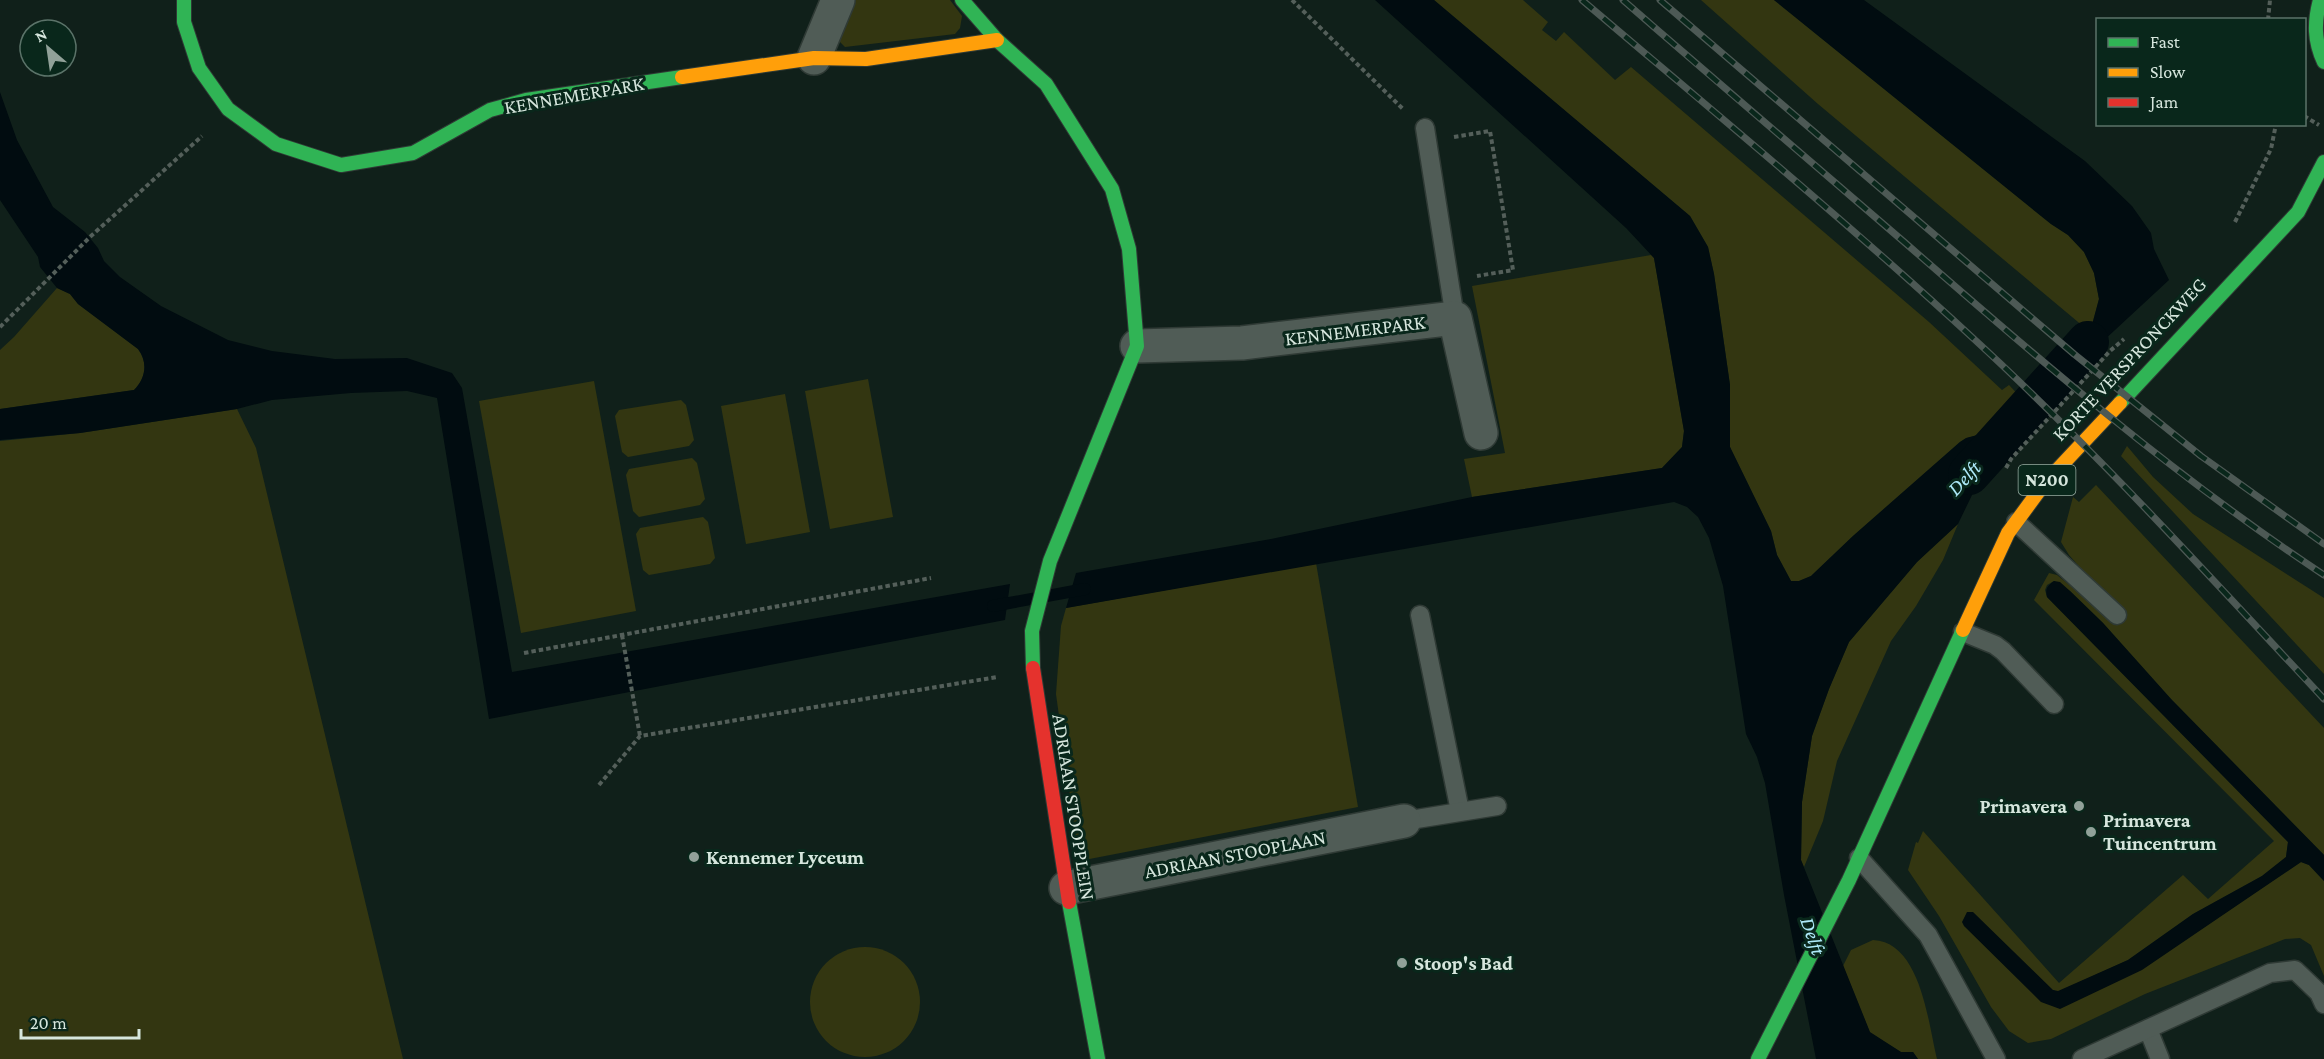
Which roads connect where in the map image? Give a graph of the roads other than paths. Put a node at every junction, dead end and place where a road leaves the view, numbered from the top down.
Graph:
1 (184, 0) edge
2 (838, 0) edge
3 (962, 0) edge
4 (2320, 0) edge
5 (997, 40) junction
6 (814, 58) junction
7 (2324, 62) edge
8 (1426, 135) road end
9 (2324, 162) edge
10 (1455, 318) junction
11 (1137, 346) junction
12 (1481, 432) dead end
13 (2016, 522) junction
14 (1420, 615) dead end
15 (2117, 615) dead end
16 (1963, 632) junction
17 (2054, 704) dead end
18 (1497, 806) dead end
19 (1460, 811) junction
20 (1404, 821) joint
21 (1859, 858) junction
22 (1066, 888) junction
23 (2324, 1005) edge
24 (2148, 1029) junction
25 (1098, 1059) edge
26 (1758, 1059) edge
27 (1996, 1059) edge
28 (2082, 1059) edge
29 (2160, 1059) edge

1 - 6 street, KENNEMERPARK
2 - 6 street
3 - 5 street
4 - 7 street
5 - 6 street, KENNEMERPARK
5 - 11 street
8 - 10 lane
9 - 13 street, KORTE VERSPRONCKWEG / N200
10 - 11 street, KENNEMERPARK
10 - 12 street
11 - 22 street, ADRIAAN STOOPPLEIN
13 - 15 lane
13 - 16 street, KORTE VERSPRONCKWEG / N200
14 - 19 lane
16 - 17 lane
16 - 21 street, KORTE VERSPRONCKWEG / N200
18 - 19 lane
19 - 20 lane
20 - 22 street, ADRIAAN STOOPLAAN
21 - 26 street, KORTE VERSPRONCKWEG / N200
21 - 27 lane
22 - 25 street, ADRIAAN STOOPPLEIN
23 - 24 lane
24 - 28 lane
24 - 29 lane

